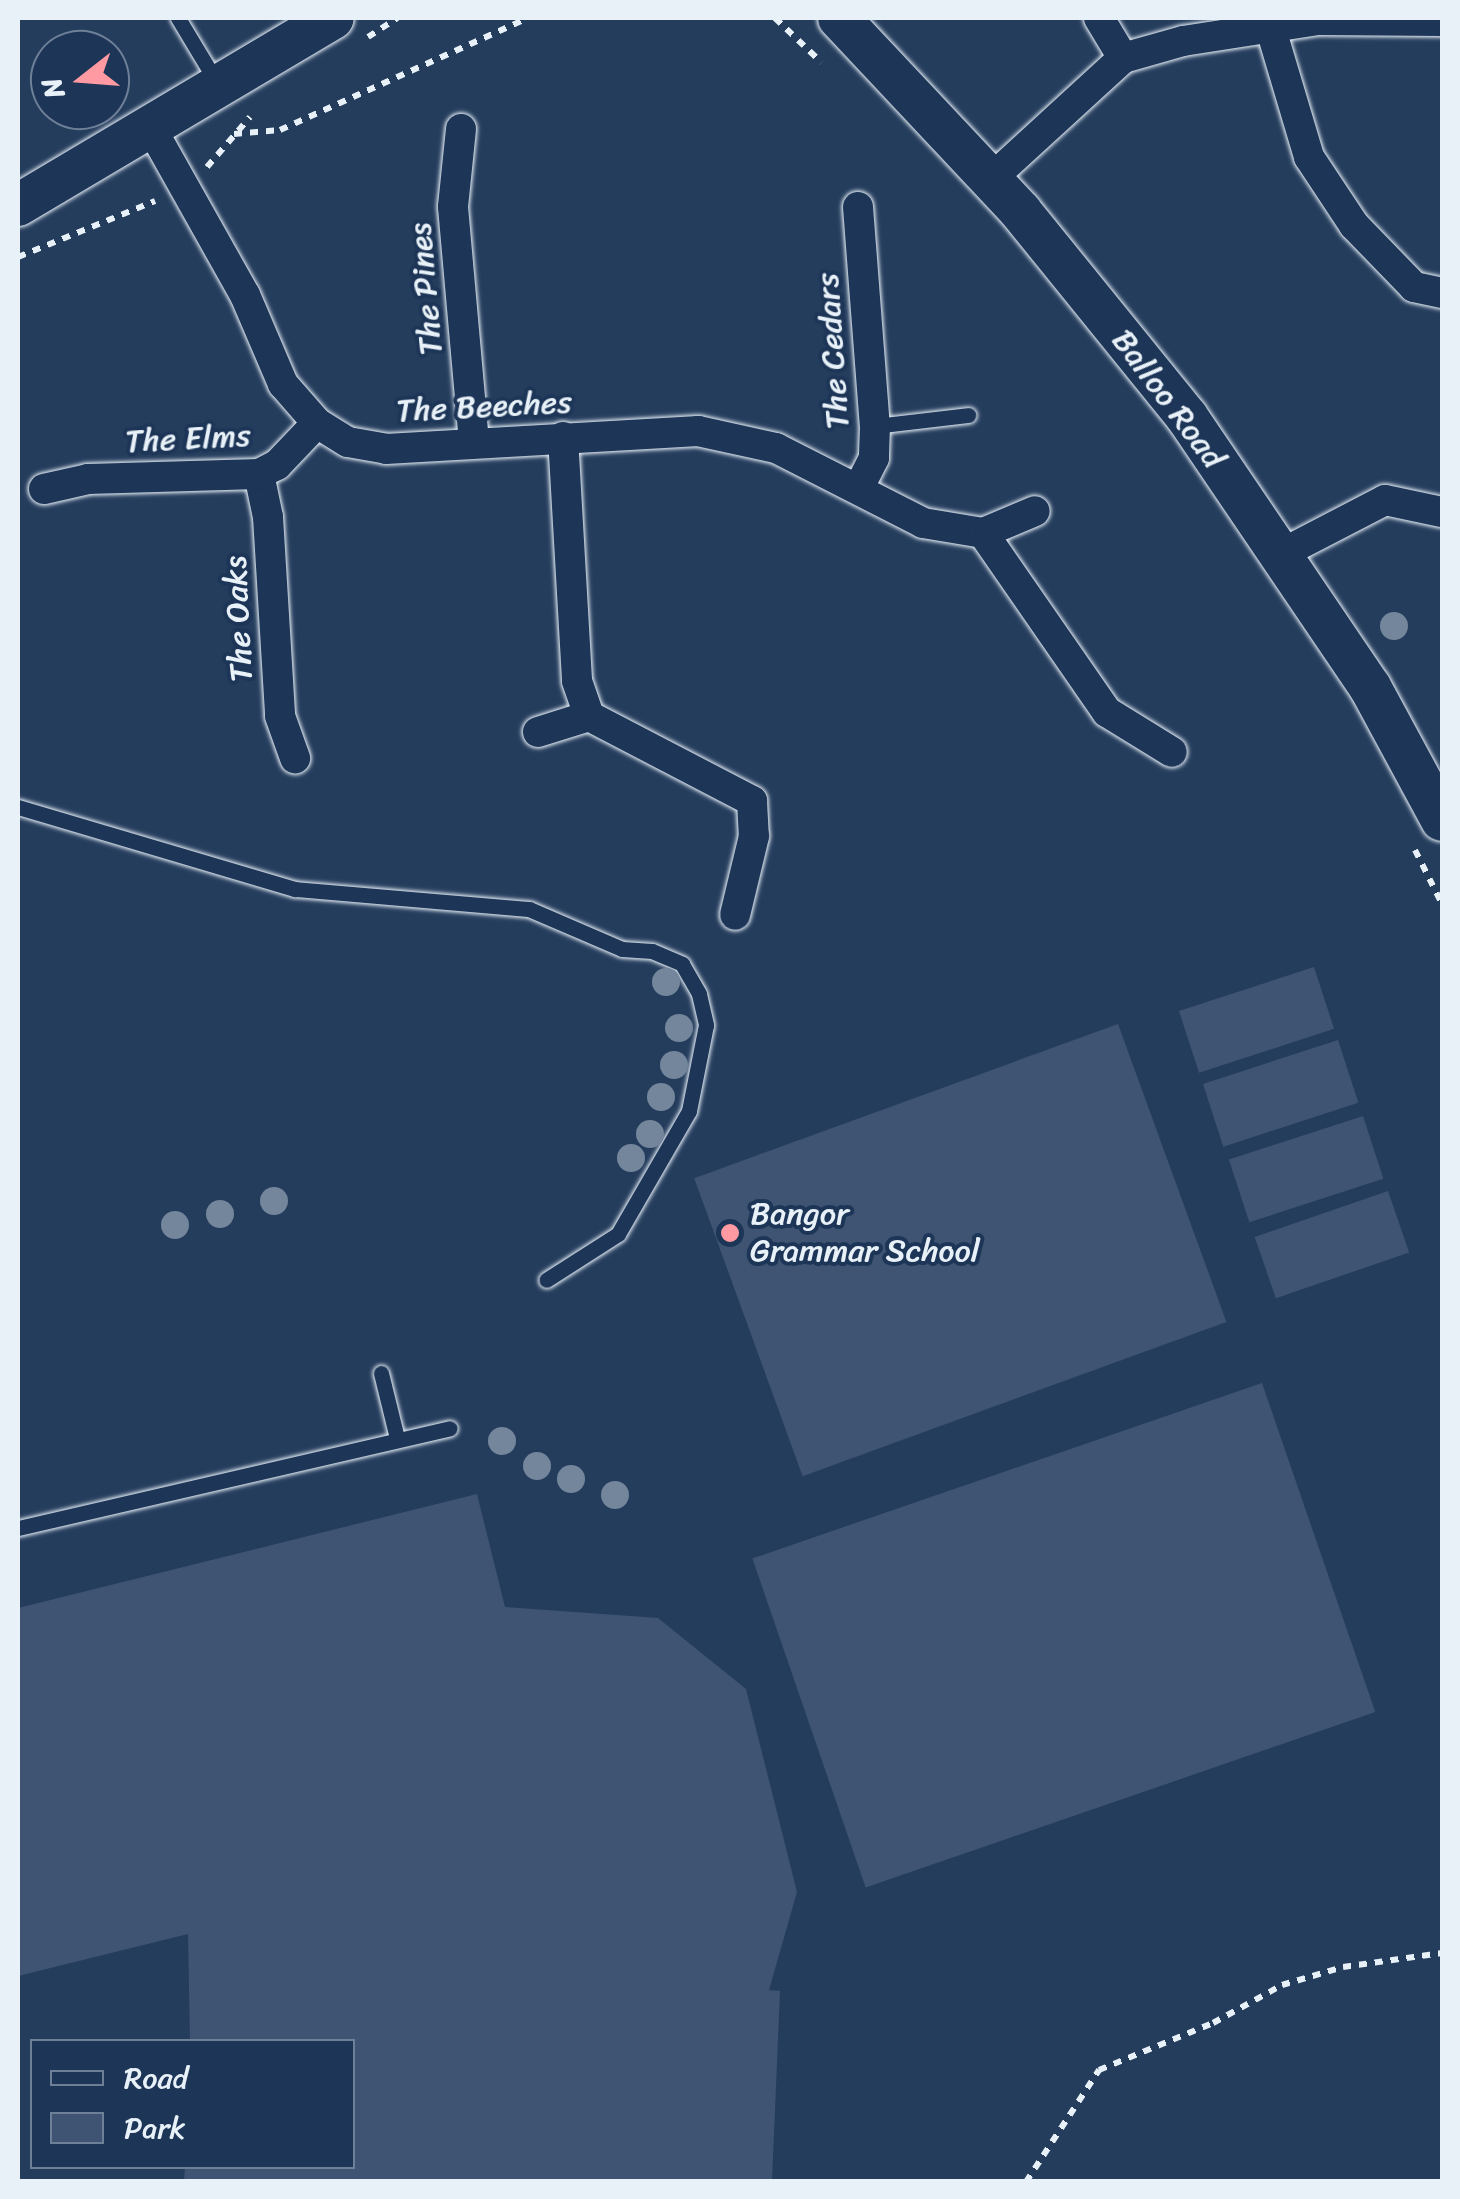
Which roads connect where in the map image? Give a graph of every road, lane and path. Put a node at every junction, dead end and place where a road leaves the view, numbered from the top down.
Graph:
1 (178, 18) edge
2 (397, 18) edge
3 (528, 18) edge
4 (775, 18) edge
5 (839, 18) edge
6 (1099, 18) edge
7 (1407, 20) edge
8 (1442, 21) edge
9 (1270, 26) junction
10 (349, 28) edge
11 (1124, 58) junction
12 (826, 67) dead end
13 (219, 86) junction
14 (253, 114) dead end
15 (150, 126) junction
16 (461, 130) dead end
17 (233, 134) junction
18 (991, 179) junction
19 (186, 186) junction
20 (18, 205) edge
21 (858, 207) dead end
22 (18, 257) edge
23 (1442, 293) edge
24 (968, 415) dead end
25 (317, 423) junction
26 (875, 426) junction
27 (562, 437) junction
28 (474, 442) junction
29 (259, 474) junction
30 (859, 488) junction
31 (44, 490) dead end
32 (1035, 511) dead end
33 (1442, 512) edge
34 (984, 533) junction
35 (1281, 554) junction
36 (589, 716) junction
37 (538, 732) dead end
38 (1172, 752) dead end
39 (295, 758) dead end
40 (18, 806) edge
41 (1425, 828) edge
42 (1442, 904) edge
43 (735, 915) dead end
44 (546, 1280) dead end
45 (381, 1373) dead end
46 (450, 1428) dead end
47 (397, 1438) junction
48 (18, 1528) edge
49 (1442, 1954) edge
50 (1026, 2182) edge

1 - 13 lane
2 - 10 path
3 - 17 path
4 - 12 path
5 - 18 street, Balloo Road
6 - 11 street
7 - 8 street
7 - 9 street
9 - 11 street
9 - 23 street
10 - 13 street
11 - 18 street
13 - 15 street
14 - 17 path
15 - 19 street, The Beeches
15 - 20 street
16 - 28 street, The Pines
17 - 19 path
18 - 35 street, Balloo Road
19 - 22 path
19 - 25 street, The Beeches
21 - 26 street, The Cedars
24 - 26 lane
25 - 28 street, The Beeches
25 - 29 street, The Elms
26 - 30 street, The Cedars
27 - 28 street, The Beeches
27 - 30 street, The Beeches
27 - 36 street
29 - 31 street, The Elms
29 - 39 street, The Oaks
30 - 34 street, The Beeches
32 - 34 street
33 - 35 street
34 - 38 street
35 - 41 street, Balloo Road
36 - 37 street
36 - 43 street
40 - 44 lane
41 - 42 path
45 - 47 lane
46 - 47 lane
47 - 48 lane
49 - 50 path

